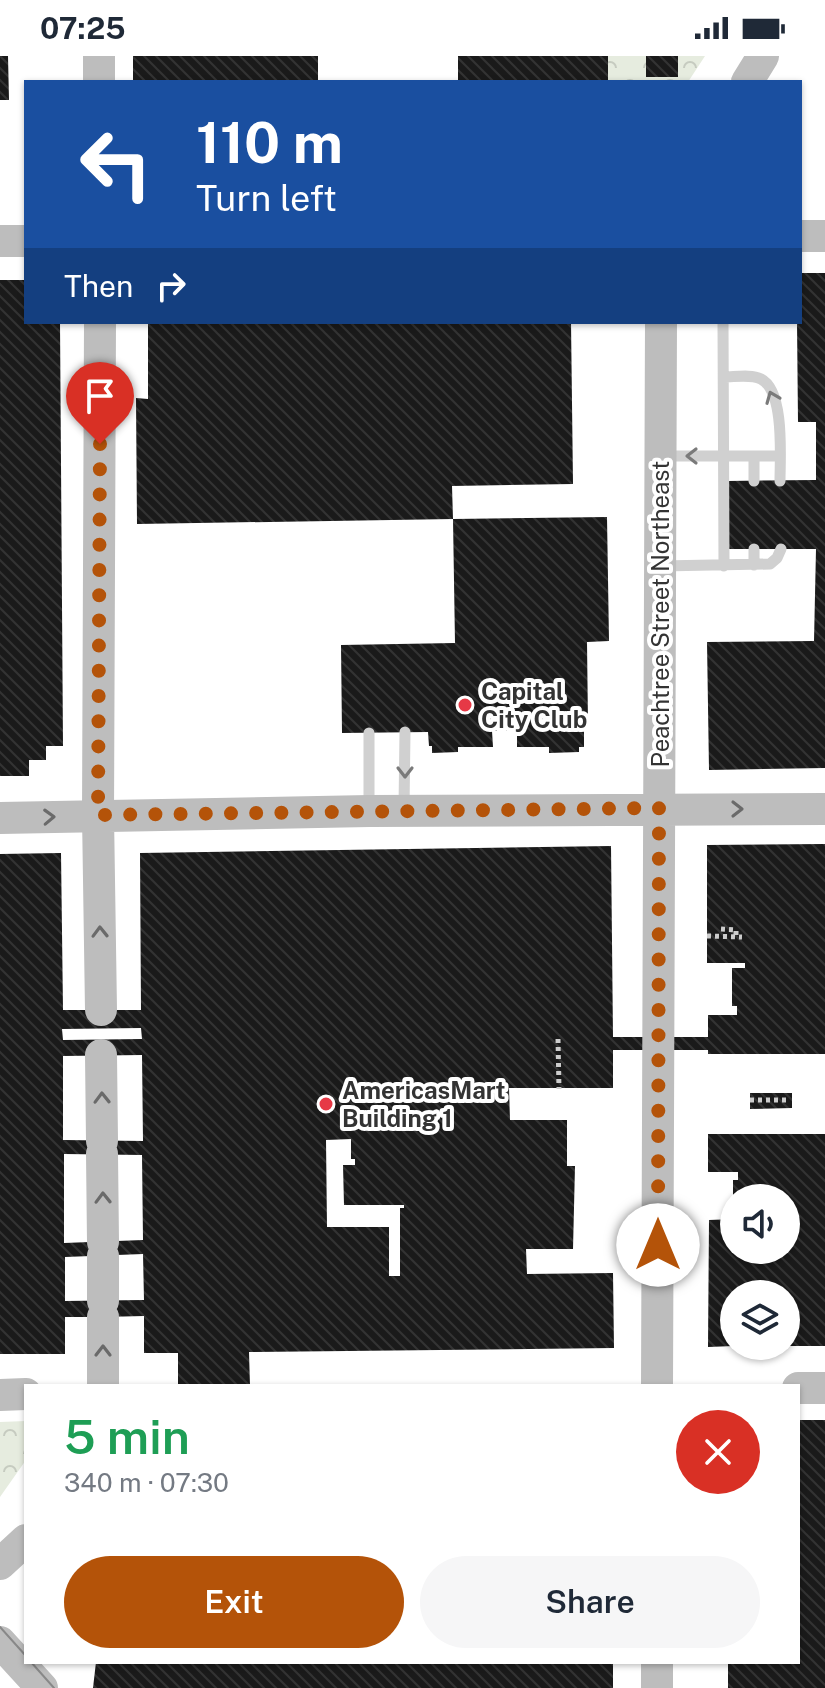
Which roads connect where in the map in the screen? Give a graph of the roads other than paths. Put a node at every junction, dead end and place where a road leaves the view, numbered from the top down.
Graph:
1 (99, 56) edge
2 (763, 56) edge
3 (99, 80) edge
4 (748, 80) edge
5 (802, 236) edge
6 (825, 236) edge
7 (0, 241) edge
8 (24, 241) edge
9 (100, 324) edge
10 (661, 324) edge
11 (723, 324) edge
12 (724, 377) junction
13 (661, 456) junction
14 (724, 456) junction
15 (754, 456) junction
16 (780, 456) junction
17 (754, 481) dead end
18 (780, 481) dead end
19 (754, 549) dead end
20 (781, 549) dead end
21 (754, 565) junction
22 (660, 566) junction
23 (724, 566) junction
24 (405, 732) dead end
25 (369, 733) dead end
26 (659, 808) junction
27 (825, 809) edge
28 (369, 811) junction
29 (404, 811) junction
30 (98, 815) junction
31 (0, 818) edge
32 (103, 1384) edge
33 (657, 1384) edge
34 (800, 1388) edge
35 (825, 1388) edge
36 (24, 1394) edge
37 (0, 1395) edge
38 (24, 1542) edge
39 (0, 1564) edge
40 (0, 1642) edge
41 (657, 1664) edge
42 (42, 1688) edge
43 (657, 1688) edge

1 - 3 street
2 - 4 street
5 - 6 street
7 - 8 street
9 - 30 street
10 - 13 street, Peachtree Street Northeast
11 - 12 lane
12 - 14 lane
16 -> 12 lane
14 -> 13 lane
13 - 22 street, Peachtree Street Northeast
14 - 15 lane
14 - 23 lane
15 - 16 lane
15 - 17 lane
16 - 18 lane
19 - 21 lane
20 - 21 lane
21 - 23 lane
22 - 23 lane
22 - 26 street, Peachtree Street Northeast
24 -> 29 lane
25 - 28 lane
26 -> 27 street
26 - 29 street
26 - 33 street, Peachtree Street Northeast
28 - 29 street
28 - 30 street
31 -> 30 street
32 -> 30 street
34 - 35 street
36 - 37 street
38 - 39 street
40 - 42 street
41 - 43 street

